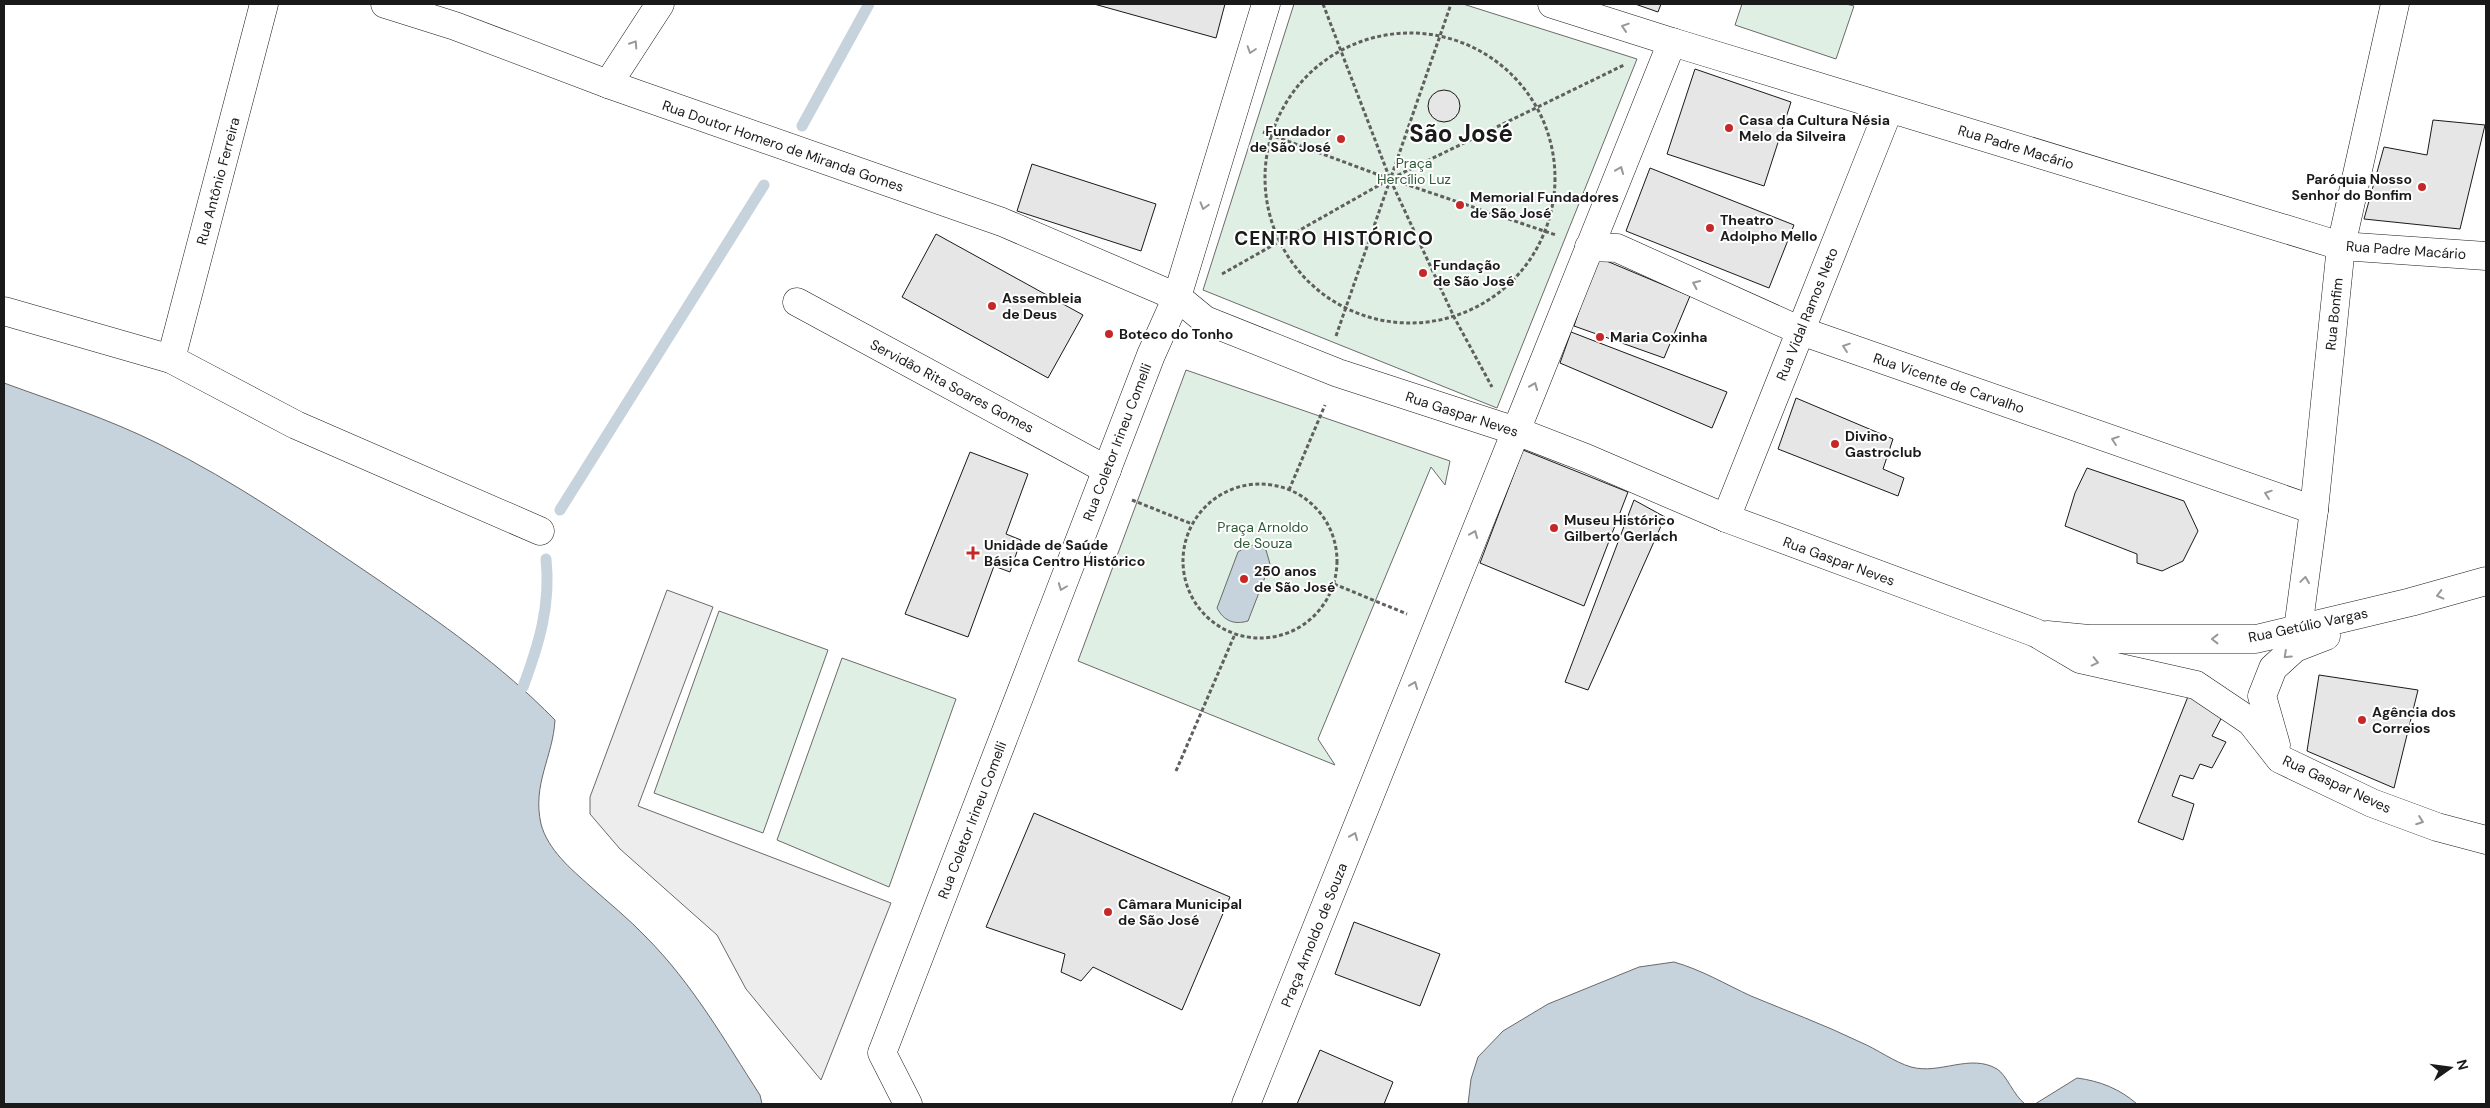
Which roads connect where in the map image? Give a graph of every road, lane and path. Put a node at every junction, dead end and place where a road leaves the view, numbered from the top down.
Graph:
1 (264, 4) edge
2 (385, 4) edge
3 (660, 4) edge
4 (1266, 4) edge
5 (1323, 4) edge
6 (1451, 4) edge
7 (2395, 4) edge
8 (1561, 5) edge
9 (1440, 35) junction
10 (1672, 42) junction
11 (1341, 49) junction
12 (608, 84) junction
13 (1537, 108) junction
14 (1889, 109) junction
15 (1229, 120) junction
16 (1271, 134) junction
17 (1390, 179) junction
18 (1545, 231) junction
19 (1280, 243) junction
20 (2341, 246) junction
21 (1589, 247) junction
22 (2486, 256) edge
23 (1177, 297) junction
24 (797, 302) dead end
25 (1346, 309) junction
26 (4, 311) edge
27 (1454, 317) junction
28 (1801, 331) junction
29 (171, 358) junction
30 (1332, 370) junction
31 (1516, 431) junction
32 (1104, 479) junction
33 (1289, 490) junction
34 (2314, 510) junction
35 (1726, 518) junction
36 (1192, 524) junction
37 (540, 531) dead end
38 (2486, 581) edge
39 (1334, 584) junction
40 (2376, 610) junction
41 (1437, 627) junction
42 (2298, 629) junction
43 (1235, 634) junction
44 (2036, 634) junction
45 (2280, 759) junction
46 (1176, 771) dead end
47 (2486, 840) edge
48 (908, 1104) edge
49 (1246, 1104) edge

1 - 29 street, Rua Antônio Ferreira
2 - 12 street, Rua Doutor Homero de Miranda Gomes
12 -> 3 street
4 -> 15 street, Rua Coletor Irineu Comelli
5 - 11 path
6 - 9 path
7 - 20 street, Rua Bonfim
10 -> 8 street, Rua Padre Macário
9 - 11 path
9 - 13 path
9 - 17 path
10 - 13 path
10 - 14 street, Rua Padre Macário
21 -> 10 street
11 - 16 path
11 - 17 path
12 - 23 street, Rua Doutor Homero de Miranda Gomes
13 - 17 path
13 - 18 path
14 - 20 street, Rua Padre Macário
14 - 28 street, Rua Vidal Ramos Neto
15 - 16 path
15 -> 23 street, Rua Coletor Irineu Comelli
16 - 17 path
16 - 19 path
17 - 18 path
17 - 19 path
17 - 25 path
17 - 27 path
18 - 21 path
18 - 27 path
19 - 23 path
19 - 25 path
20 - 22 street, Rua Padre Macário
20 - 34 street, Rua Bonfim
28 -> 21 street, Rua Vicente de Carvalho
31 -> 21 street
23 - 30 street, Rua Gaspar Neves
23 - 32 street, Rua Coletor Irineu Comelli
24 - 32 street, Servidão Rita Soares Gomes
25 - 27 path
25 - 30 path
26 - 29 street
27 - 31 path
34 -> 28 street, Rua Vicente de Carvalho
28 - 35 street, Rua Vidal Ramos Neto
29 - 37 street
30 - 31 street, Rua Gaspar Neves
30 - 33 path
31 - 35 street, Rua Gaspar Neves
41 -> 31 street, Praça Arnoldo de Souza
32 - 36 path
32 -> 48 street, Rua Coletor Irineu Comelli
33 - 36 path
33 - 39 path
42 -> 34 street, Rua Bonfim
35 - 44 street, Rua Gaspar Neves
36 - 43 path
38 -> 40 street, Rua Getúlio Vargas
39 - 41 path
39 - 43 path
40 - 42 street, Rua Getúlio Vargas
40 -> 45 street
49 -> 41 street, Praça Arnoldo de Souza
42 -> 44 street, Rua Getúlio Vargas
43 - 46 path
44 -> 45 street, Rua Gaspar Neves
45 -> 47 street, Rua Gaspar Neves

